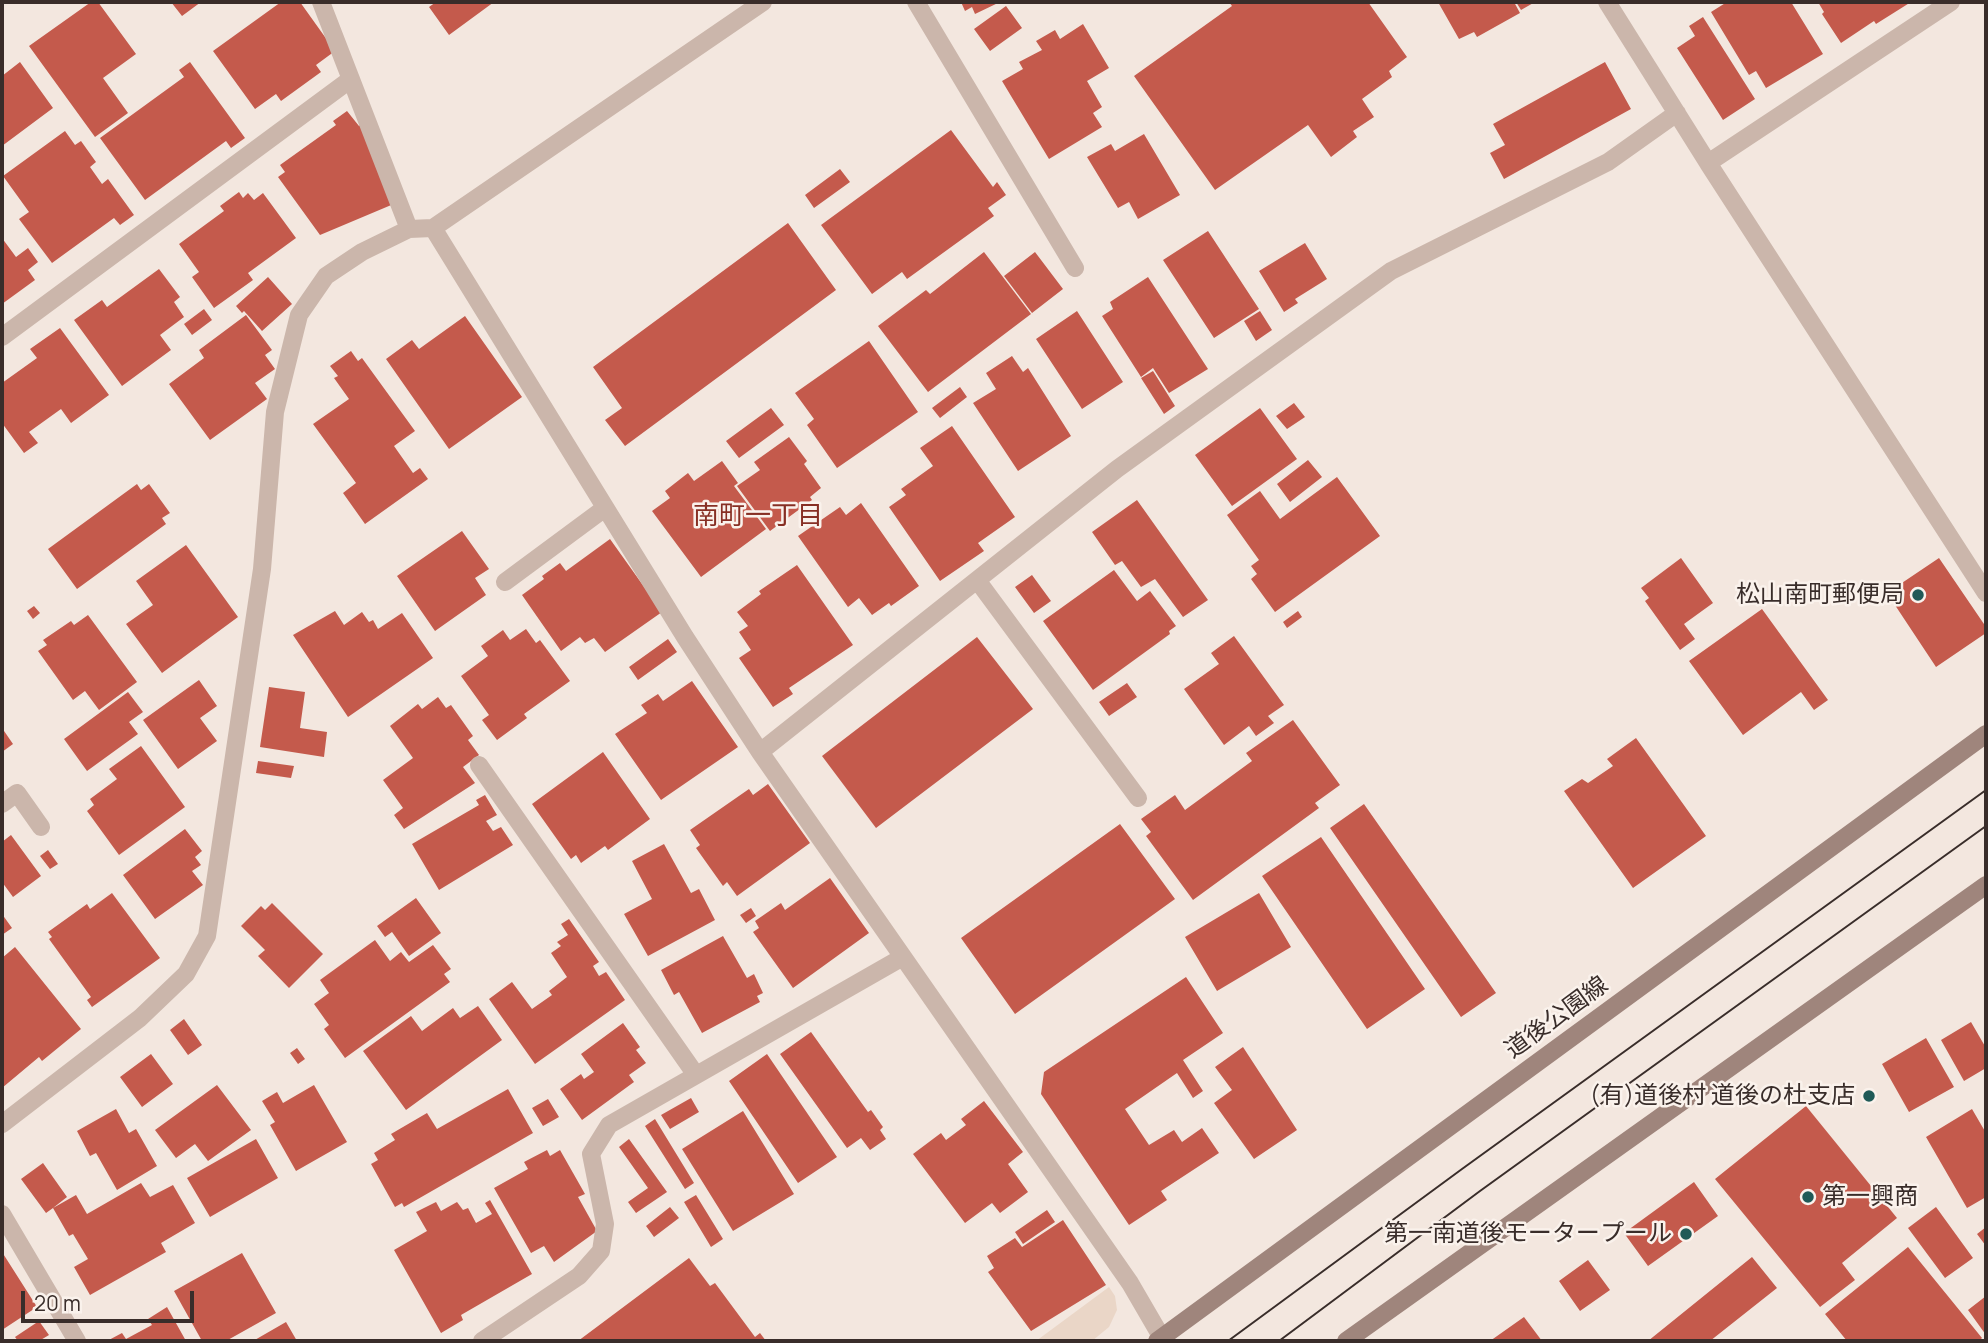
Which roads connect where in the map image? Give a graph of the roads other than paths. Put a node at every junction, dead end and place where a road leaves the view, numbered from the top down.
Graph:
1 (321, 2) edge
2 (763, 2) edge
3 (916, 2) edge
4 (1607, 2) edge
5 (1951, 2) edge
6 (351, 79) junction
7 (1677, 113) junction
8 (1708, 163) junction
9 (433, 228) junction
10 (409, 229) junction
11 (1075, 268) dead end
12 (2, 337) edge
13 (605, 508) junction
14 (977, 580) junction
15 (505, 582) dead end
16 (1986, 593) edge
17 (1986, 734) edge
18 (760, 752) junction
19 (479, 765) dead end
20 (1138, 798) dead end
21 (2, 804) edge
22 (41, 827) dead end
23 (1986, 885) edge
24 (903, 957) junction
25 (696, 1075) junction
26 (2, 1124) edge
27 (2, 1214) edge
28 (1159, 1339) edge
29 (77, 1341) edge
30 (482, 1341) edge
31 (1346, 1341) edge

1 - 6 street
2 - 9 street
3 - 11 street
4 - 7 street
5 - 8 street
6 - 10 street
6 - 12 street
7 - 8 street
7 - 14 street
8 - 16 street
9 - 10 street
9 - 13 street
10 - 26 street
13 - 15 street
13 - 18 street
14 - 18 street
14 - 20 street
17 - 28 main road, 道後公園線
18 - 24 street
19 - 25 street
21 - 22 street
23 - 31 main road
24 - 25 street
24 - 28 street
25 - 30 street
27 - 29 street

